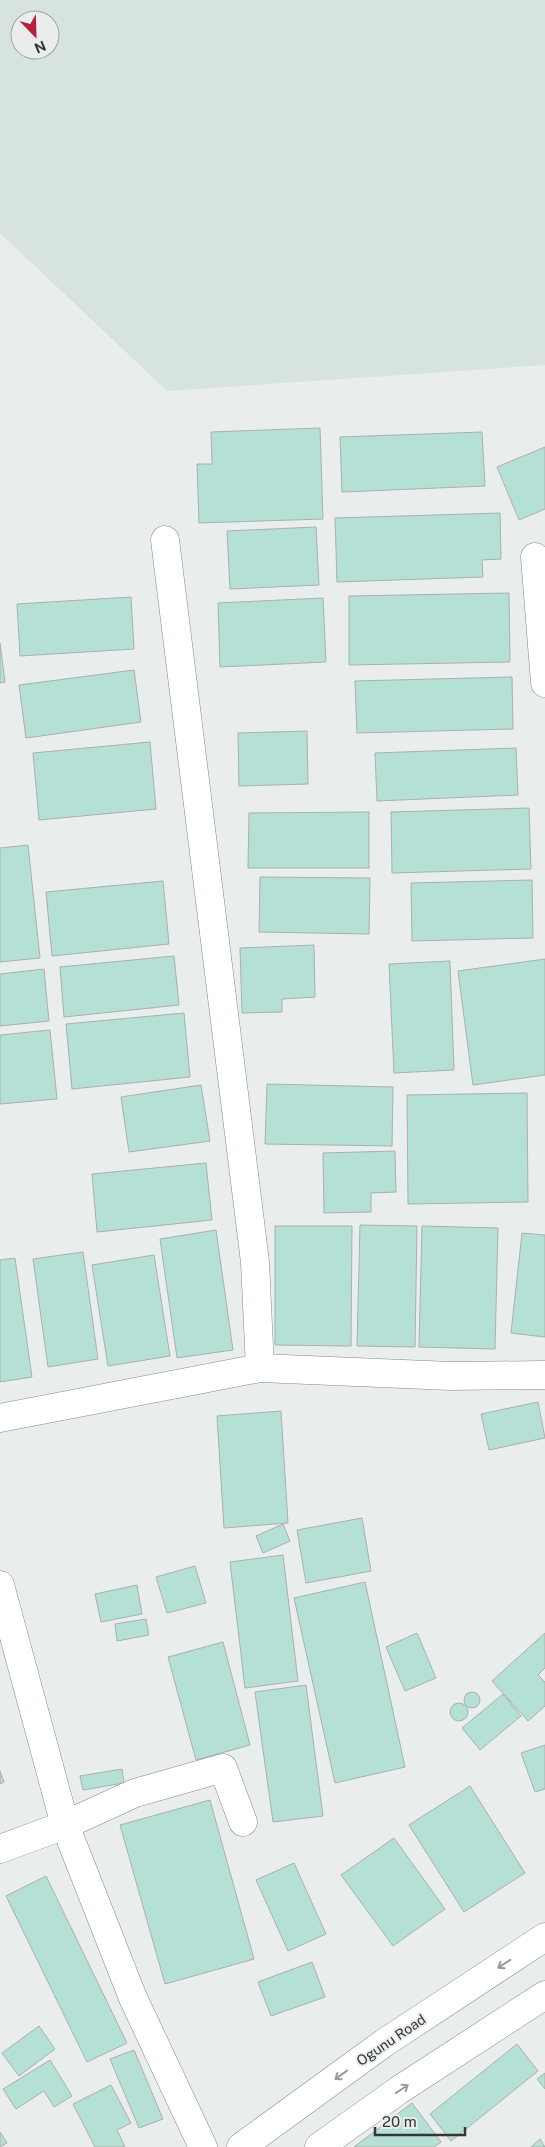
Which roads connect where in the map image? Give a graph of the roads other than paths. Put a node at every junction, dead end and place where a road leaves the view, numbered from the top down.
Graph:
1 (165, 540) dead end
2 (536, 557) dead end
3 (545, 683) edge
4 (260, 1368) junction
5 (545, 1375) edge
6 (0, 1418) edge
7 (0, 1585) edge
8 (243, 1822) dead end
9 (65, 1826) junction
10 (0, 1849) edge
11 (545, 1938) edge
12 (545, 1995) edge
13 (203, 2147) edge
14 (241, 2147) edge
15 (320, 2147) edge

1 - 4 street
2 - 3 street
4 - 5 street
4 - 6 street
7 - 9 street
8 - 9 street
9 - 10 street
9 - 13 street
11 -> 14 street, Ogunu Road
15 -> 12 street

